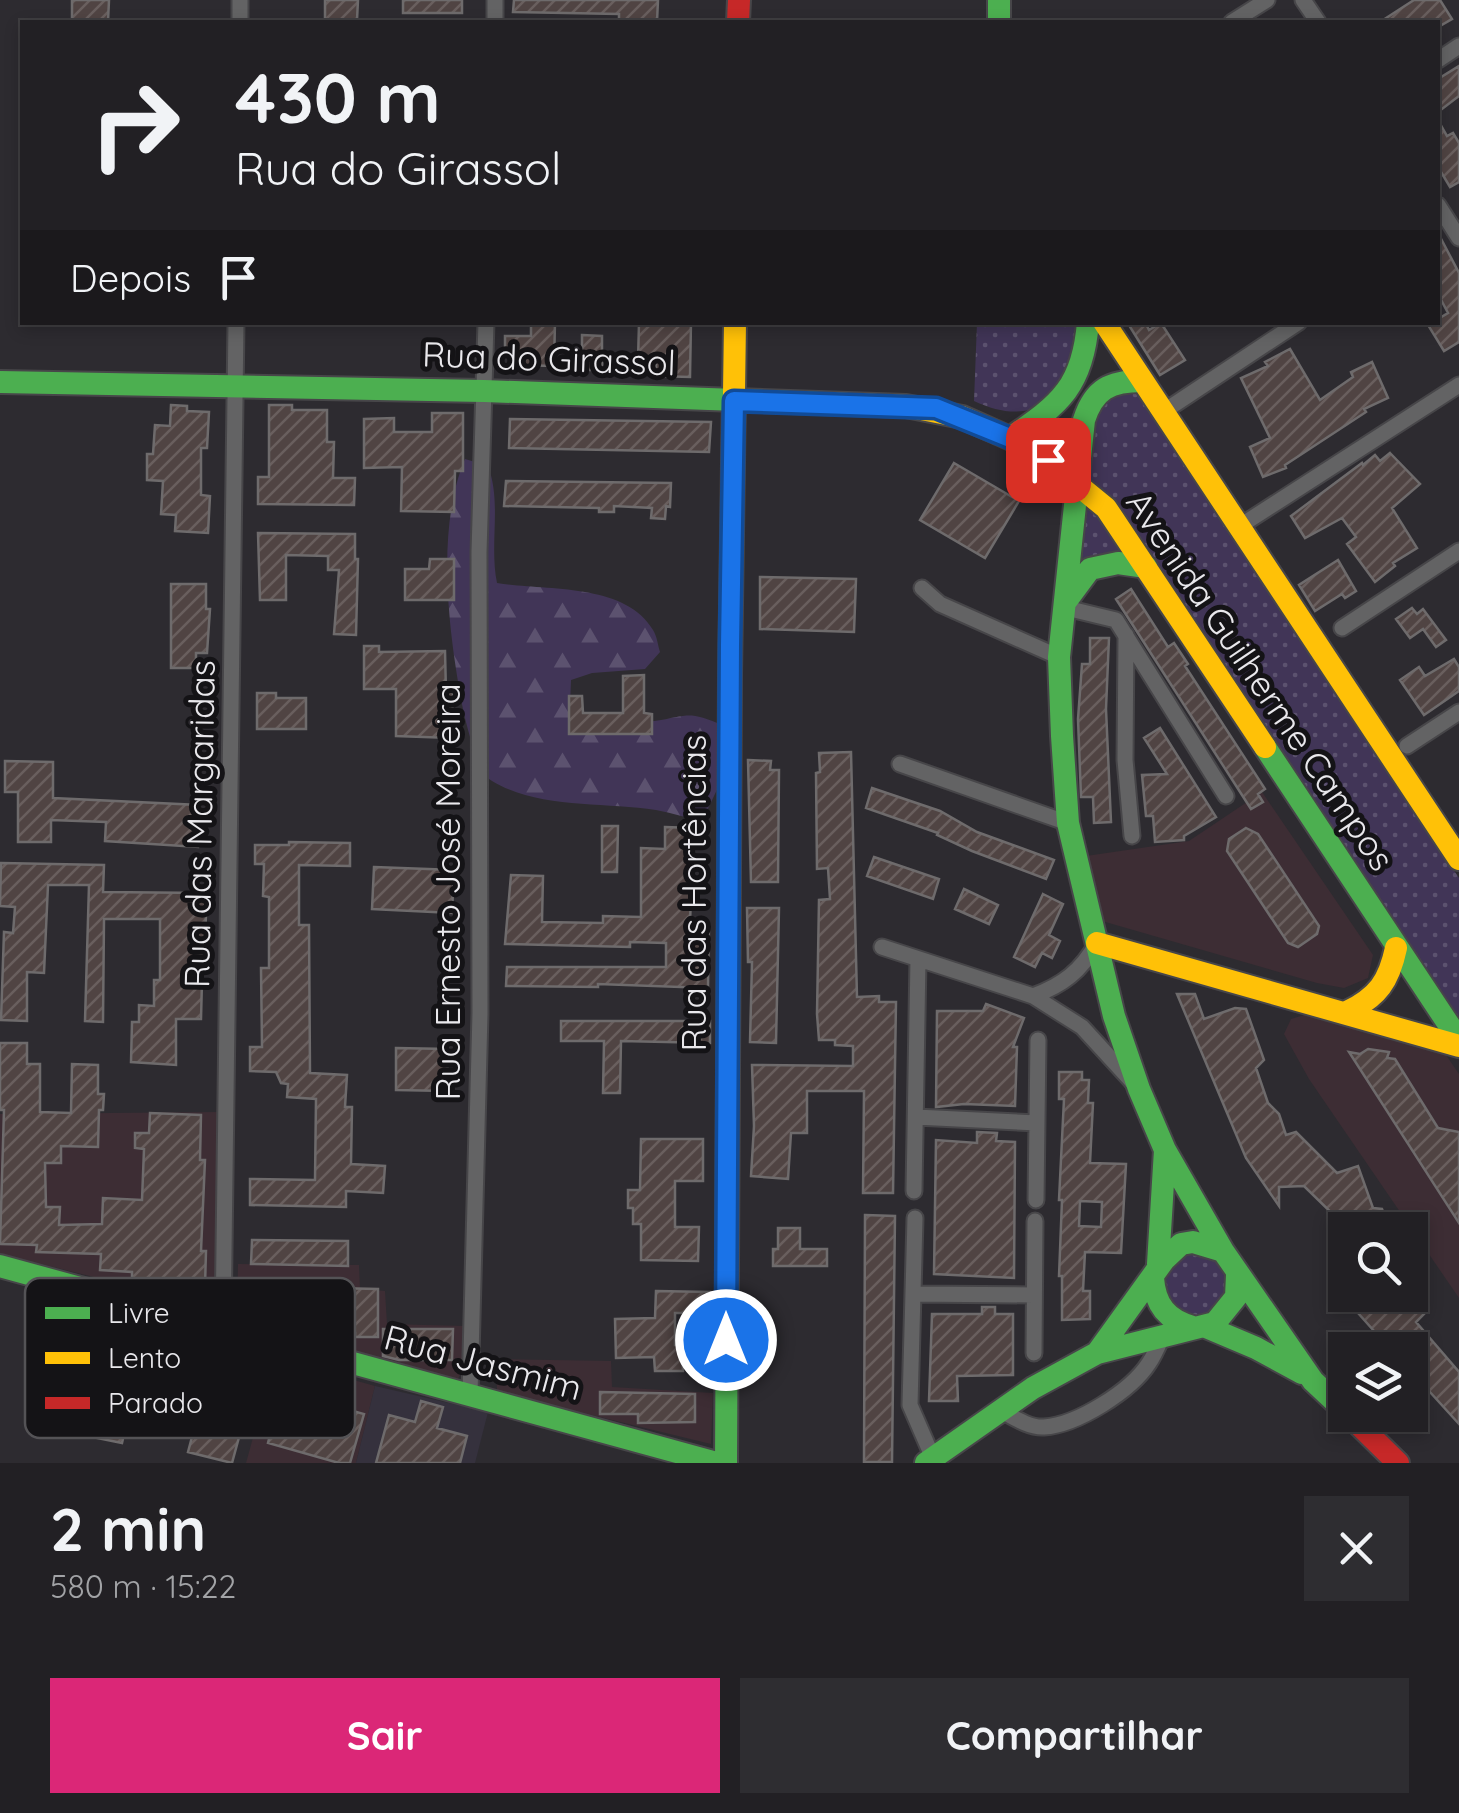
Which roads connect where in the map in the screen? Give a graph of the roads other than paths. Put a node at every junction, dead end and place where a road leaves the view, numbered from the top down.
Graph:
1 (1267, 0) edge
2 (1235, 20) edge
3 (236, 325) edge
4 (486, 325) edge
5 (735, 325) edge
6 (1088, 325) edge
7 (1106, 325) edge
8 (1294, 325) edge
9 (1142, 381) junction
10 (0, 382) edge
11 (236, 385) junction
12 (1459, 385) edge
13 (484, 391) junction
14 (734, 401) junction
15 (1163, 412) junction
16 (1010, 438) junction
17 (1077, 482) junction
18 (1240, 526) junction
19 (1459, 551) edge
20 (1146, 567) junction
21 (922, 588) dead end
22 (1062, 607) junction
23 (1342, 628) dead end
24 (1126, 636) junction
25 (1059, 657) junction
26 (1459, 712) edge
27 (1407, 746) dead end
28 (900, 764) dead end
29 (1226, 796) dead end
30 (1068, 823) junction
31 (1132, 836) dead end
32 (1459, 859) edge
33 (1096, 943) junction
34 (882, 947) dead end
35 (1396, 948) junction
36 (918, 959) junction
37 (1033, 996) junction
38 (1348, 1012) junction
39 (1038, 1040) dead end
40 (1459, 1043) edge
41 (1138, 1089) junction
42 (916, 1117) junction
43 (1037, 1123) junction
44 (1165, 1150) junction
45 (914, 1190) dead end
46 (1036, 1200) dead end
47 (915, 1218) dead end
48 (1035, 1222) dead end
49 (1222, 1252) junction
50 (0, 1266) edge
51 (1156, 1271) junction
52 (1237, 1275) junction
53 (44, 1278) edge
54 (224, 1278) edge
55 (913, 1294) junction
56 (1034, 1295) junction
57 (1199, 1326) junction
58 (1163, 1335) junction
59 (1097, 1353) junction
60 (1034, 1354) dead end
61 (355, 1363) edge
62 (1313, 1381) junction
63 (470, 1394) junction
64 (1328, 1395) edge
65 (1000, 1410) junction
66 (1367, 1432) edge
67 (1374, 1439) junction
68 (930, 1461) edge
69 (717, 1463) edge
70 (726, 1463) edge
71 (1381, 1463) edge
72 (1398, 1463) edge

1 - 2 street
3 - 11 street, Rua das Margaridas
4 - 13 street, Rua Ernesto José Moreira
5 - 14 main road, Rua das Hortências
6 - 16 main road
7 - 9 main road, Avenida Guilherme Campos
8 - 15 street
9 - 15 main road, Avenida Guilherme Campos
9 - 17 main road, Avenida Guilherme Campos
10 - 11 main road, Rua do Girassol
11 - 13 main road, Rua do Girassol
11 - 54 street, Rua das Margaridas
12 - 18 street
13 - 14 main road, Rua do Girassol
13 - 63 street, Rua Ernesto José Moreira
14 - 16 main road, Rua do Girassol
14 - 70 main road, Rua das Hortências
15 - 18 main road, Avenida Guilherme Campos
16 - 17 main road, Rua do Girassol
17 - 20 main road, Avenida Guilherme Campos
17 - 22 main road
18 - 32 main road, Avenida Guilherme Campos
19 - 23 street
20 - 22 main road
20 - 35 main road, Avenida Guilherme Campos
21 - 25 street
22 - 24 street
22 - 25 main road
24 - 29 street
24 - 31 street
25 - 30 main road
26 - 27 street
28 - 30 street
30 - 33 main road
33 - 37 street
33 - 38 main road
33 - 41 main road
34 - 36 street
35 - 38 main road
35 - 40 main road, Avenida Guilherme Campos
36 - 37 street
36 - 42 street
37 - 41 street
38 - 40 main road
39 - 43 street
41 - 44 main road
42 - 43 street
42 - 45 street
43 - 46 street
44 - 49 main road
44 - 51 main road
47 - 55 street
48 - 56 street
49 - 51 main road
49 - 52 main road
50 - 53 main road, Rua Jasmim
51 - 57 main road
51 - 59 main road
52 - 57 main road
52 - 62 main road
55 - 56 street
55 - 68 street
56 - 60 street
57 - 58 main road
57 - 62 main road
58 - 59 main road
58 - 65 street
59 - 65 main road
61 - 63 main road, Rua Jasmim
62 - 64 main road
63 - 69 main road, Rua Jasmim
65 - 68 main road
66 - 67 main road
67 - 71 street
67 - 72 main road

